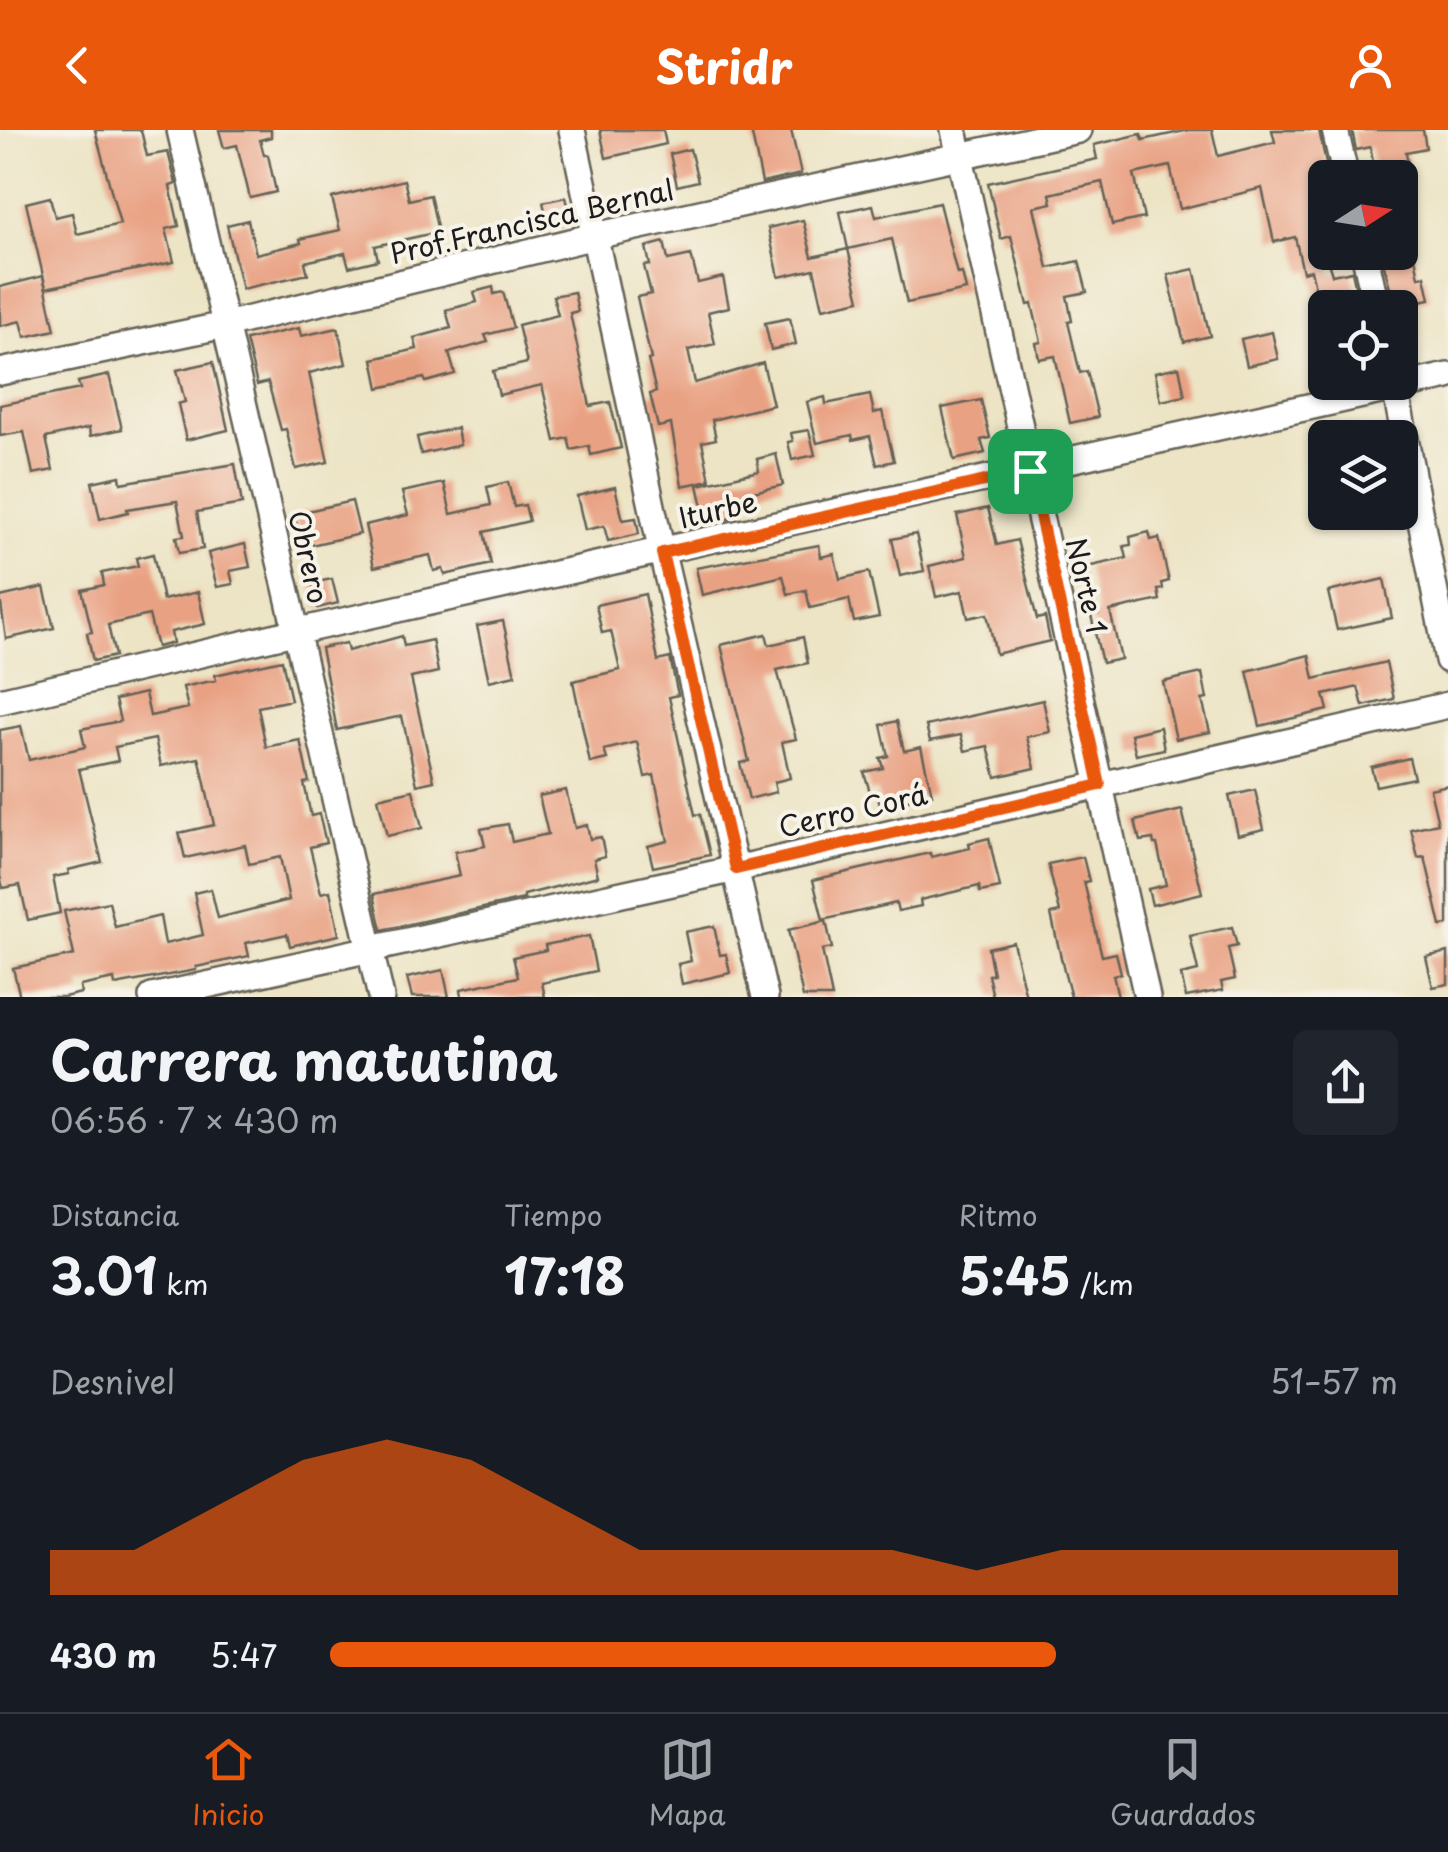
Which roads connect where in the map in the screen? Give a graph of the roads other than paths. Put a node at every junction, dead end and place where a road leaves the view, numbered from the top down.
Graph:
1 (180, 130) edge
2 (572, 130) edge
3 (954, 130) edge
4 (1078, 130) edge
5 (1336, 130) edge
6 (960, 158) junction
7 (1342, 160) edge
8 (596, 236) junction
9 (226, 325) junction
10 (0, 372) edge
11 (1448, 376) edge
12 (1418, 381) edge
13 (1331, 400) edge
14 (1398, 400) edge
15 (1030, 471) junction
16 (662, 553) junction
17 (294, 632) junction
18 (1448, 660) edge
19 (0, 701) edge
20 (1448, 705) edge
21 (1100, 785) junction
22 (736, 869) junction
23 (370, 947) junction
24 (152, 997) edge
25 (381, 997) edge
26 (765, 997) edge
27 (1147, 997) edge

1 - 9 street, Obrero
2 - 8 street
3 - 6 street, Norte 1
4 - 6 street, Prof.Francisca Bernal
5 - 7 street
6 - 8 street, Prof.Francisca Bernal
6 - 15 street, Norte 1
8 - 9 street, Prof.Francisca Bernal
8 - 16 street
9 - 10 street, Prof.Francisca Bernal
9 - 17 street, Obrero
11 - 12 street, Iturbe
13 - 15 street, Iturbe
14 - 18 street
15 - 16 street, Iturbe
15 - 21 street, Norte 1
16 - 17 street, Iturbe
16 - 22 street
17 - 19 street, Iturbe
17 - 23 street, Obrero
20 - 21 street, Cerro Corá
21 - 22 street, Cerro Corá
21 - 27 street, Norte 1
22 - 23 street, Cerro Corá
22 - 26 street
23 - 24 street, Cerro Corá
23 - 25 street, Obrero

